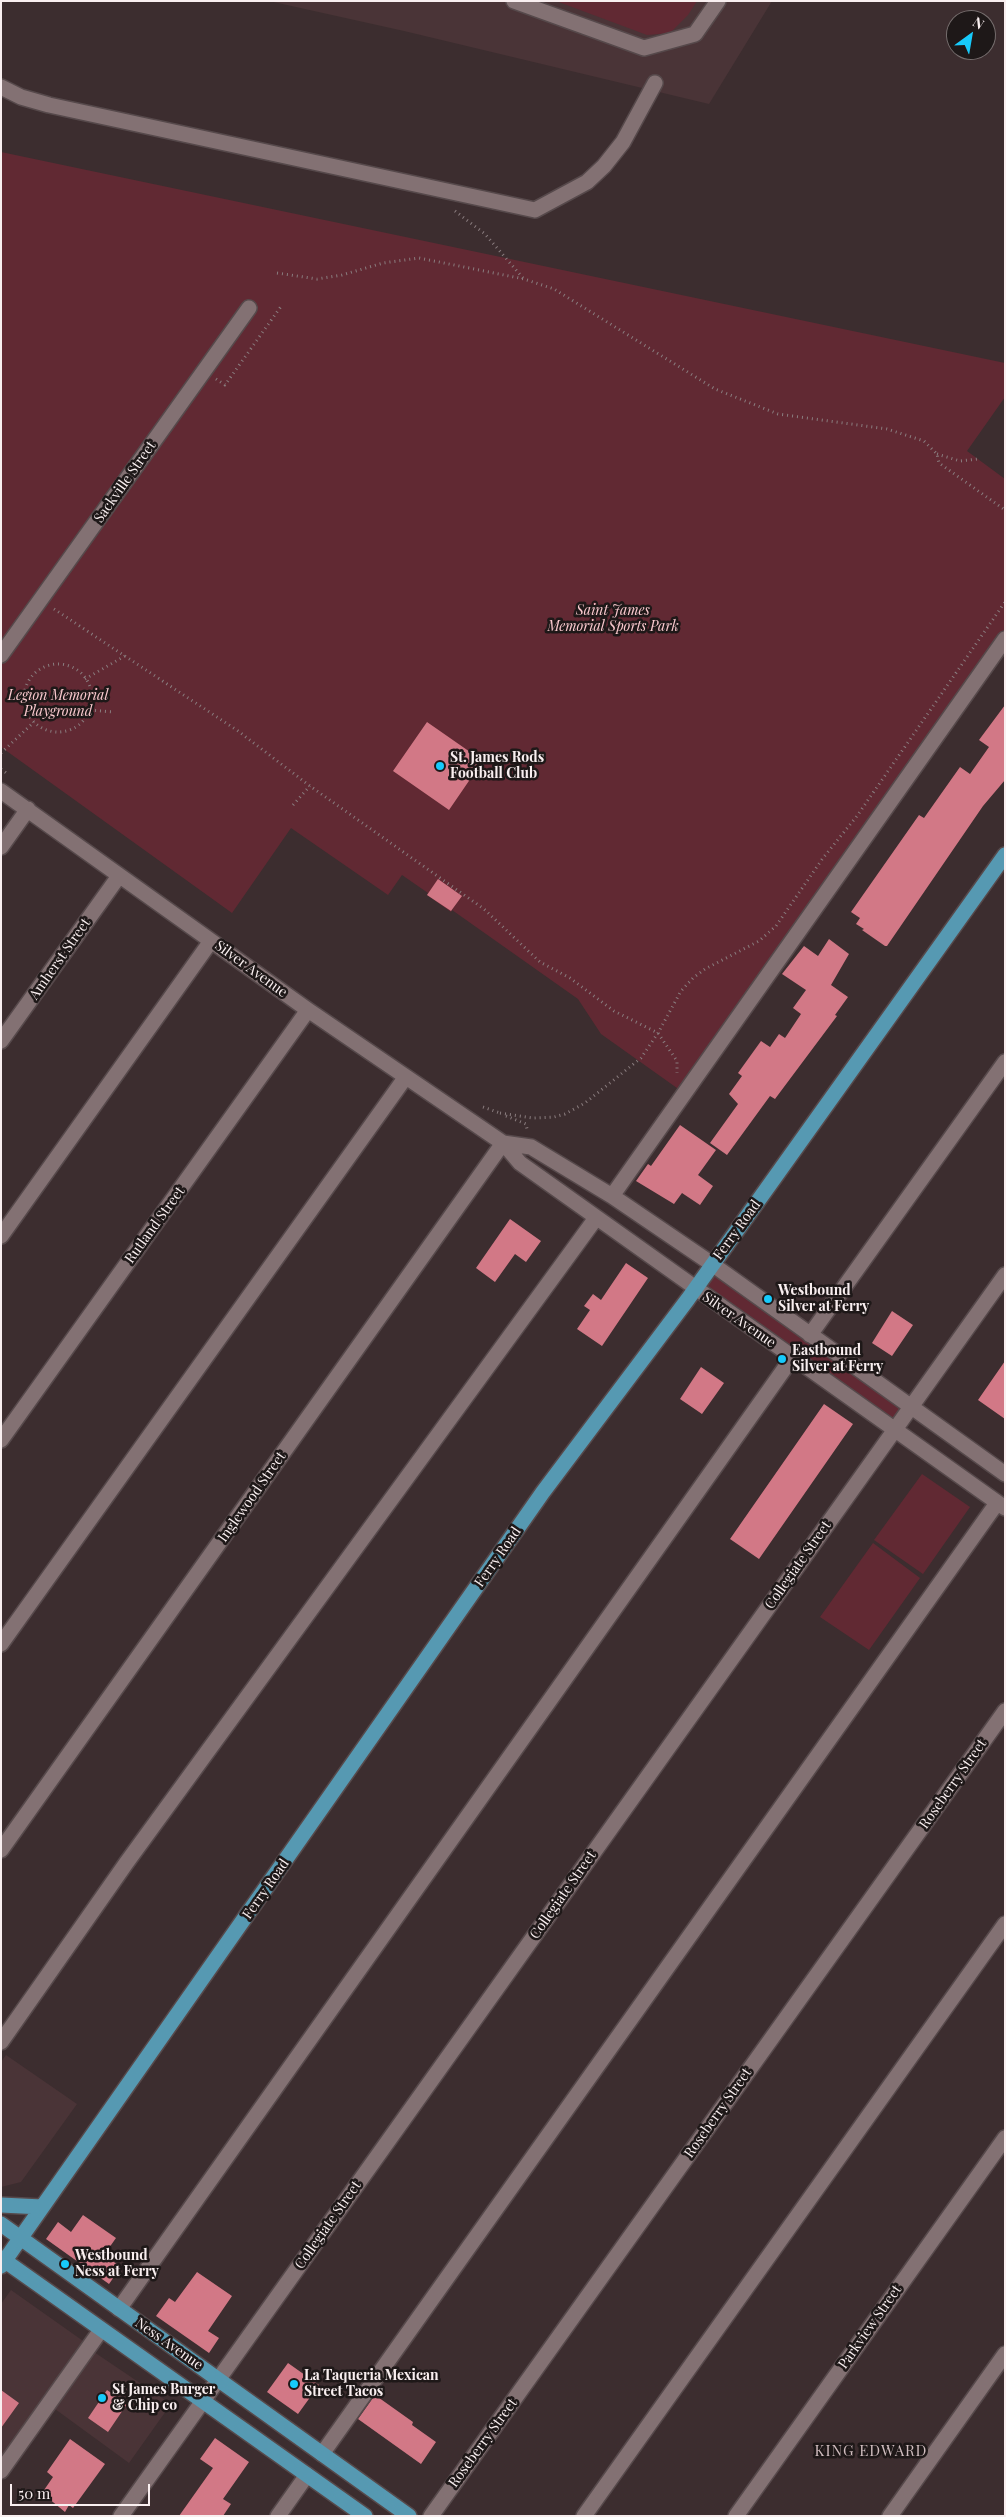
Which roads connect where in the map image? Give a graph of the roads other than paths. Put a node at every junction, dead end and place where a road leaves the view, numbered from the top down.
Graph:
1 (514, 1) edge
2 (718, 1) edge
3 (655, 83) dead end
4 (1, 87) edge
5 (248, 308) dead end
6 (1005, 639) edge
7 (1, 655) edge
8 (1, 791) edge
9 (28, 809) junction
10 (1, 846) edge
11 (1005, 855) edge
12 (119, 876) junction
13 (211, 941) junction
14 (308, 1010) junction
15 (1, 1041) edge
16 (1005, 1062) edge
17 (405, 1078) junction
18 (503, 1143) junction
19 (612, 1196) junction
20 (596, 1218) junction
21 (1, 1236) edge
22 (712, 1264) junction
23 (1005, 1275) edge
24 (694, 1289) junction
25 (810, 1335) junction
26 (792, 1358) junction
27 (910, 1407) junction
28 (894, 1430) junction
29 (1, 1440) edge
30 (1005, 1474) edge
31 (1001, 1506) edge
32 (1, 1644) edge
33 (1005, 1711) edge
34 (1, 1850) edge
35 (1005, 1924) edge
36 (1, 2042) edge
37 (1005, 2138) edge
38 (1, 2205) edge
39 (42, 2207) junction
40 (1, 2224) edge
41 (21, 2238) junction
42 (2, 2262) edge
43 (119, 2309) junction
44 (101, 2330) junction
45 (1005, 2354) edge
46 (218, 2379) junction
47 (203, 2401) junction
48 (322, 2454) junction
49 (1, 2471) edge
50 (307, 2475) junction
51 (121, 2516) edge
52 (278, 2516) edge
53 (365, 2516) edge
54 (409, 2516) edge
55 (431, 2516) edge
56 (584, 2516) edge
57 (736, 2516) edge
58 (890, 2516) edge

1 - 2 street
3 - 4 street
5 - 7 street, Sackville Street
6 - 19 street
8 - 9 street, Silver Avenue
9 - 10 street
9 - 12 street, Silver Avenue
11 - 22 main road, Ferry Road
12 - 13 street, Silver Avenue
12 - 15 street, Amherst Street
13 - 14 street, Silver Avenue
13 - 21 street
14 - 17 street, Silver Avenue
14 - 29 street, Rutland Street
16 - 25 street
17 - 18 street, Silver Avenue
17 - 32 street
18 - 19 street, Silver Avenue
18 - 20 street, Silver Avenue
18 - 34 street, Inglewood Street
19 - 22 street, Silver Avenue
20 - 24 street, Silver Avenue
20 - 36 street
22 - 24 main road, Ferry Road
22 - 25 street, Silver Avenue
23 - 27 street, Collegiate Street
24 - 26 street, Silver Avenue
24 - 39 main road, Ferry Road
25 - 27 street, Silver Avenue
26 - 28 street, Silver Avenue
26 - 43 street
27 - 28 street, Collegiate Street
27 - 30 street, Silver Avenue
28 - 31 street, Silver Avenue
28 - 46 street, Collegiate Street
31 - 48 street
33 - 55 street, Roseberry Street
35 - 56 street
37 - 57 street, Parkview Street
38 - 39 main road
39 - 41 main road, Ferry Road
40 - 41 main road, Ness Avenue
41 - 42 main road, Ferry Road
41 - 43 main road, Ness Avenue
42 - 44 main road, Ness Avenue
43 - 46 main road, Ness Avenue
44 - 47 main road, Ness Avenue
44 - 49 street
45 - 58 street
46 - 47 street, Collegiate Street
46 - 48 main road, Ness Avenue
47 - 50 main road, Ness Avenue
47 - 51 street, Collegiate Street
48 - 54 main road, Ness Avenue
50 - 52 street
50 - 53 main road, Ness Avenue

